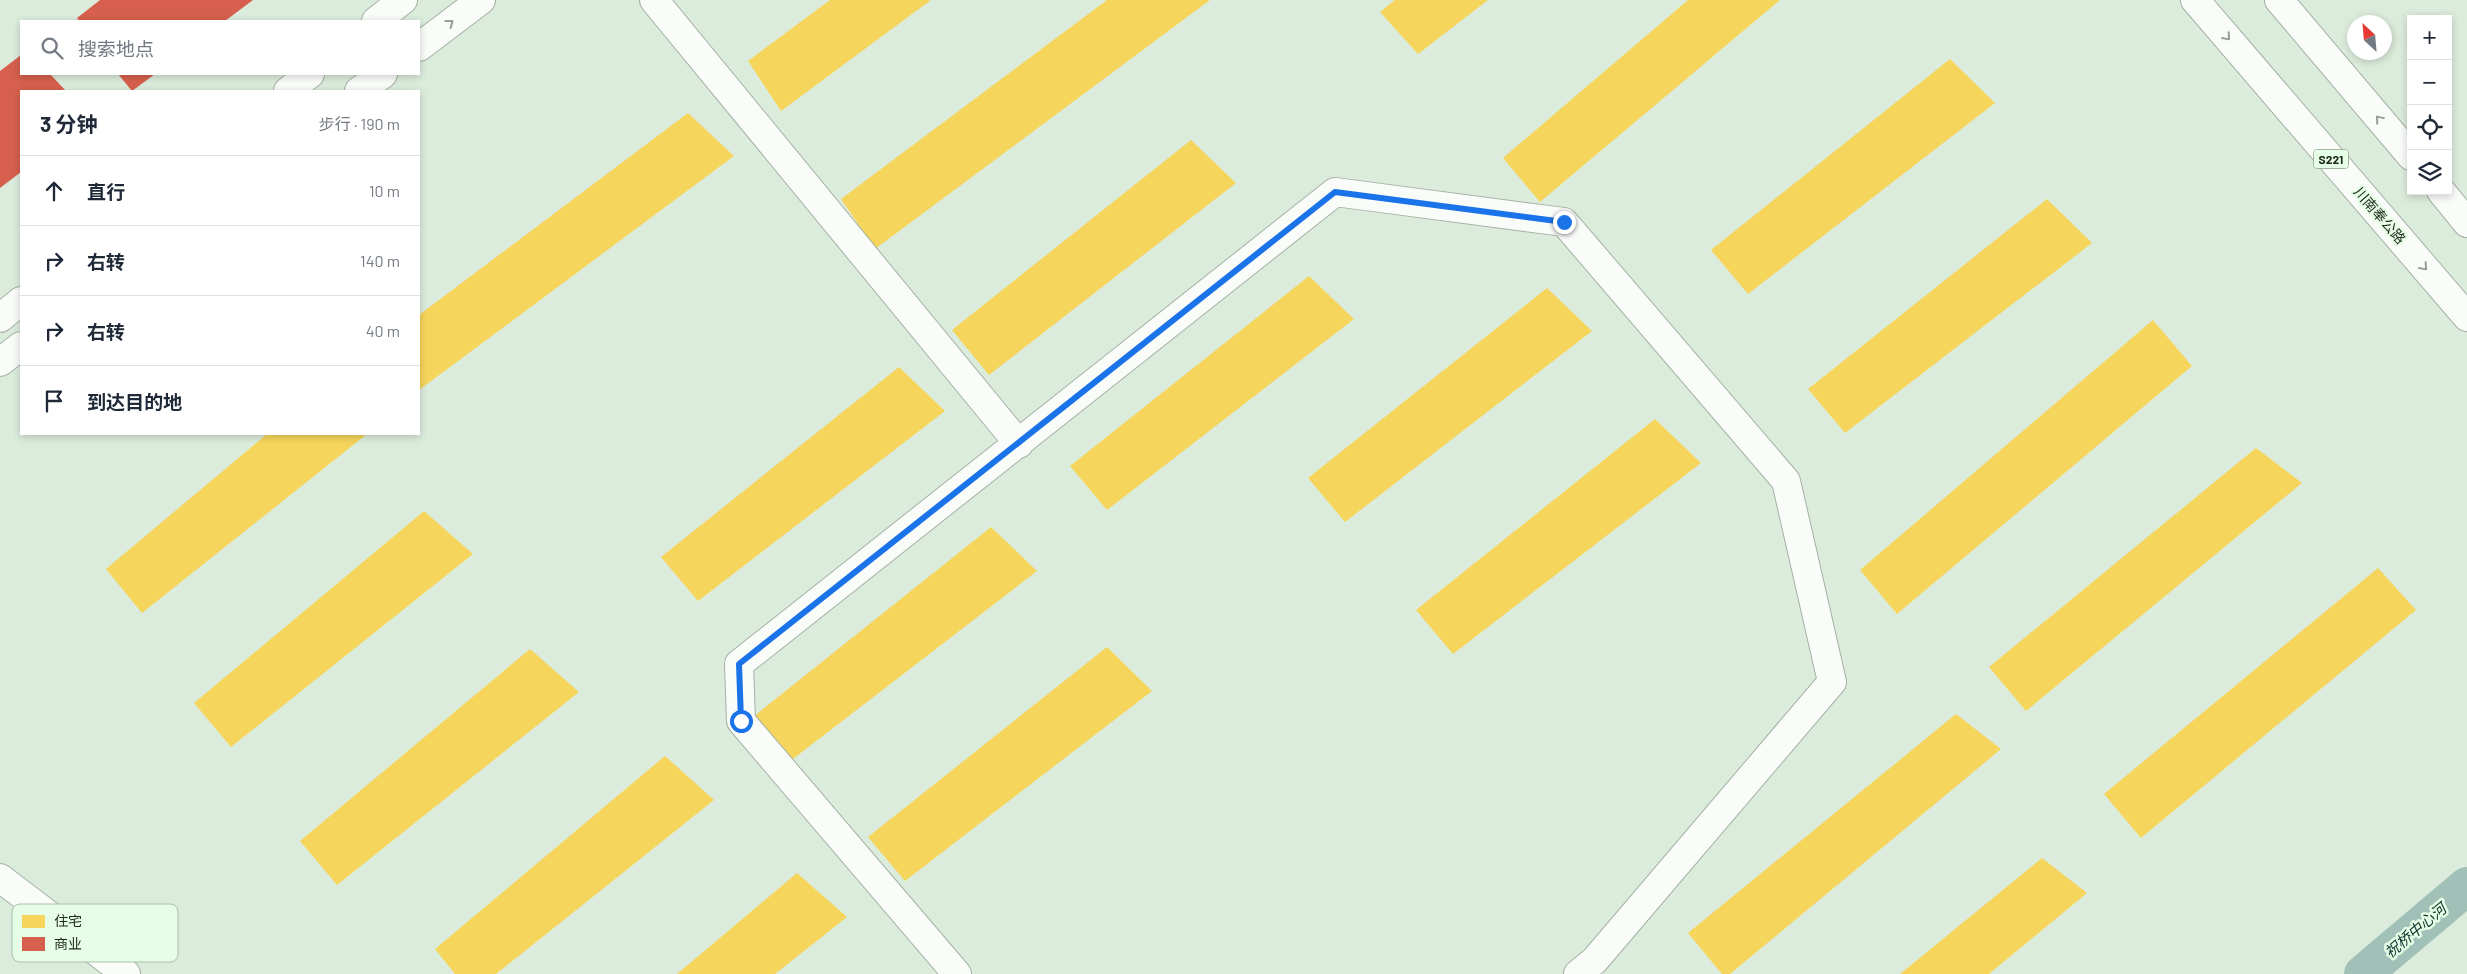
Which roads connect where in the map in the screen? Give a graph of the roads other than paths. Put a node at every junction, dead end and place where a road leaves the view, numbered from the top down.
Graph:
1 (403, 0) edge
2 (481, 0) edge
3 (654, 0) edge
4 (2195, 0) edge
5 (2279, 0) edge
6 (377, 20) edge
7 (420, 46) edge
8 (309, 75) edge
9 (382, 75) edge
10 (289, 90) edge
11 (360, 90) edge
12 (2407, 151) edge
13 (2444, 195) edge
14 (2467, 222) edge
15 (20, 303) edge
16 (2467, 317) edge
17 (0, 318) edge
18 (20, 347) edge
19 (0, 362) edge
20 (1019, 444) junction
21 (0, 878) edge
22 (34, 904) edge
23 (110, 962) edge
24 (126, 974) edge
25 (957, 974) edge
26 (1578, 974) edge

1 - 6 street
7 -> 2 street
3 - 20 street
4 -> 16 street, 川南奉公路 / S221
12 -> 5 street
8 - 10 street
9 - 11 street
13 - 14 street
15 - 17 street
18 - 19 street
20 - 25 street
20 - 26 street
21 - 22 street
23 - 24 street

